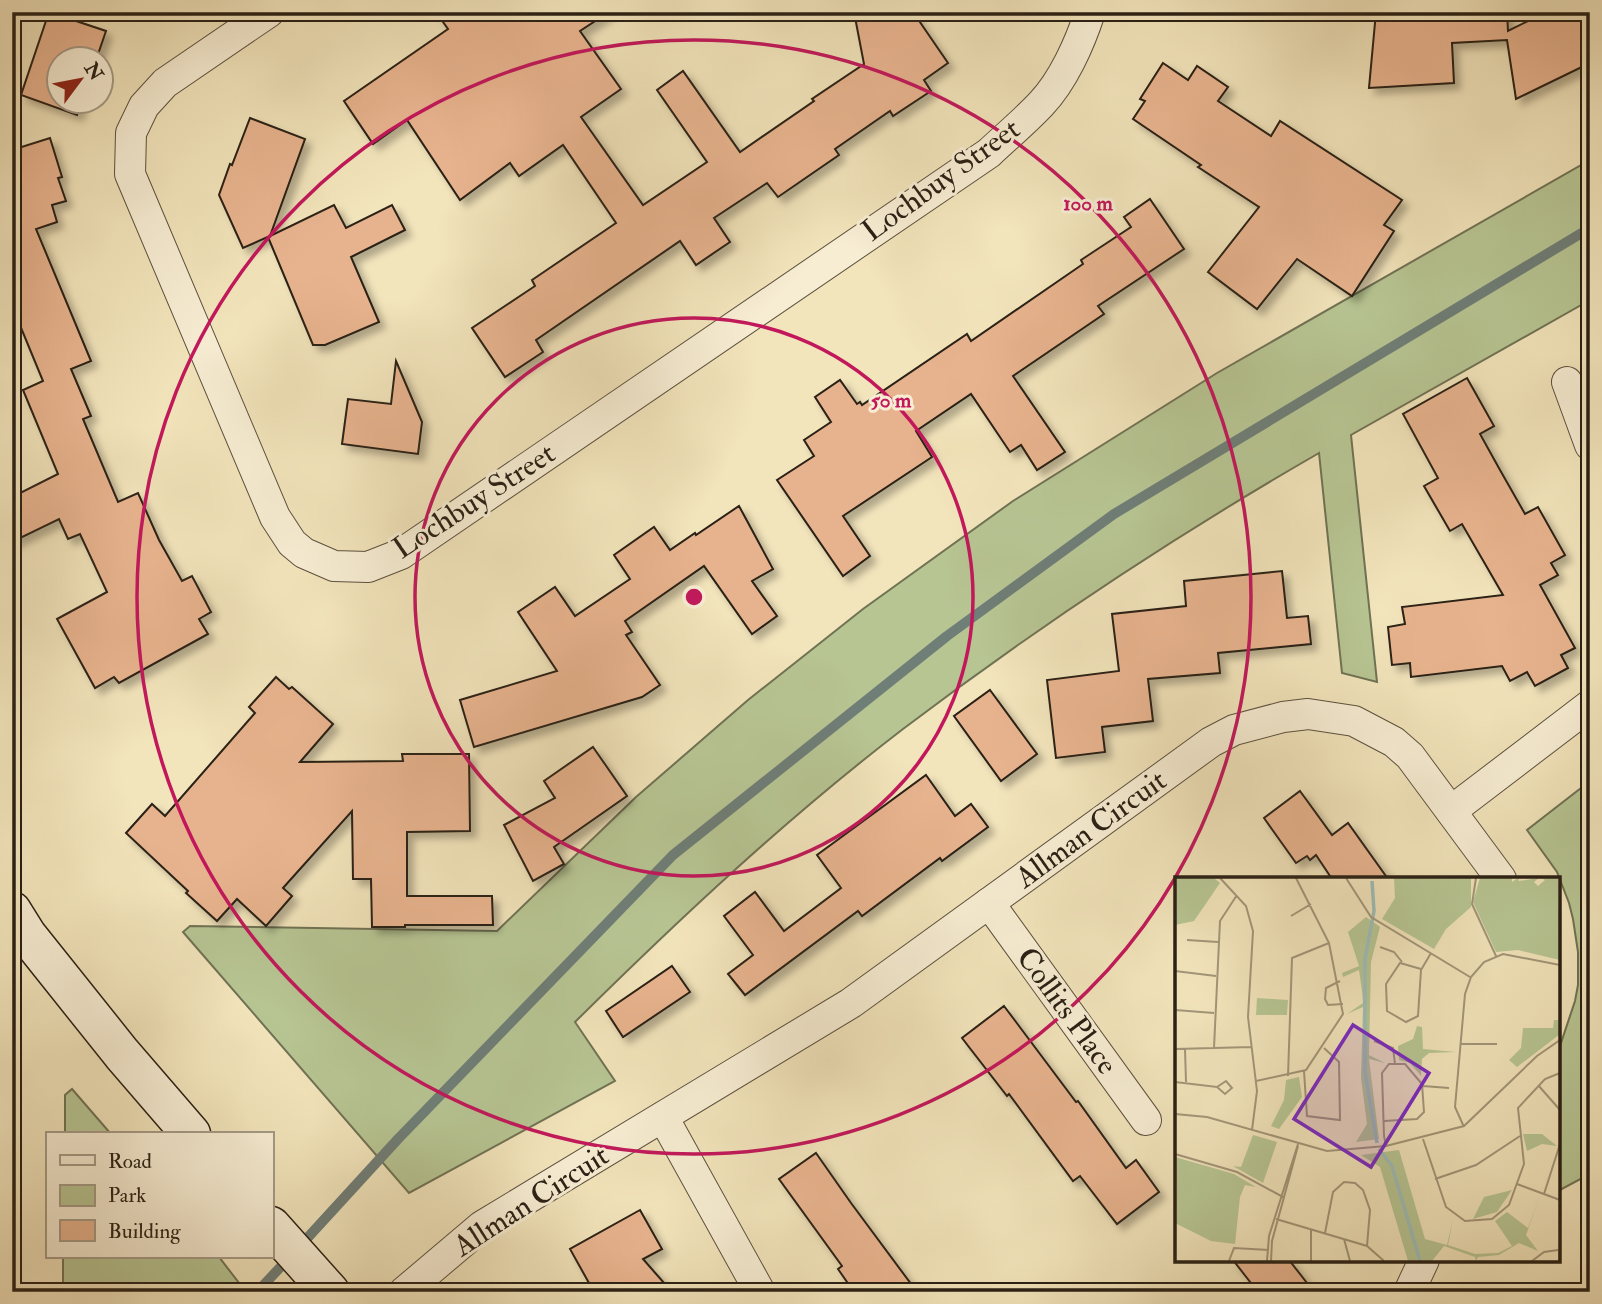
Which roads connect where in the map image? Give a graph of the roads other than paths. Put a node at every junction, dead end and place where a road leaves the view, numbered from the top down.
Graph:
1 (269, 12) edge
2 (1090, 12) edge
3 (1567, 382) dead end
4 (1590, 445) edge
5 (1590, 705) edge
6 (1451, 811) junction
7 (1500, 877) edge
8 (989, 903) junction
9 (12, 911) edge
10 (663, 1116) junction
11 (1146, 1120) dead end
12 (189, 1132) edge
13 (273, 1228) edge
14 (1423, 1262) edge
15 (324, 1286) edge
16 (404, 1292) edge
17 (760, 1292) edge
18 (1409, 1292) edge

1 - 2 street, Lochbuy Street
3 - 4 street
5 - 6 street
6 - 7 street, Allman Circuit
6 - 8 street, Allman Circuit
8 - 10 street, Allman Circuit
8 - 11 street, Collits Place
9 - 12 main road
10 - 16 street, Allman Circuit
10 - 17 street
13 - 15 main road
14 - 18 street

